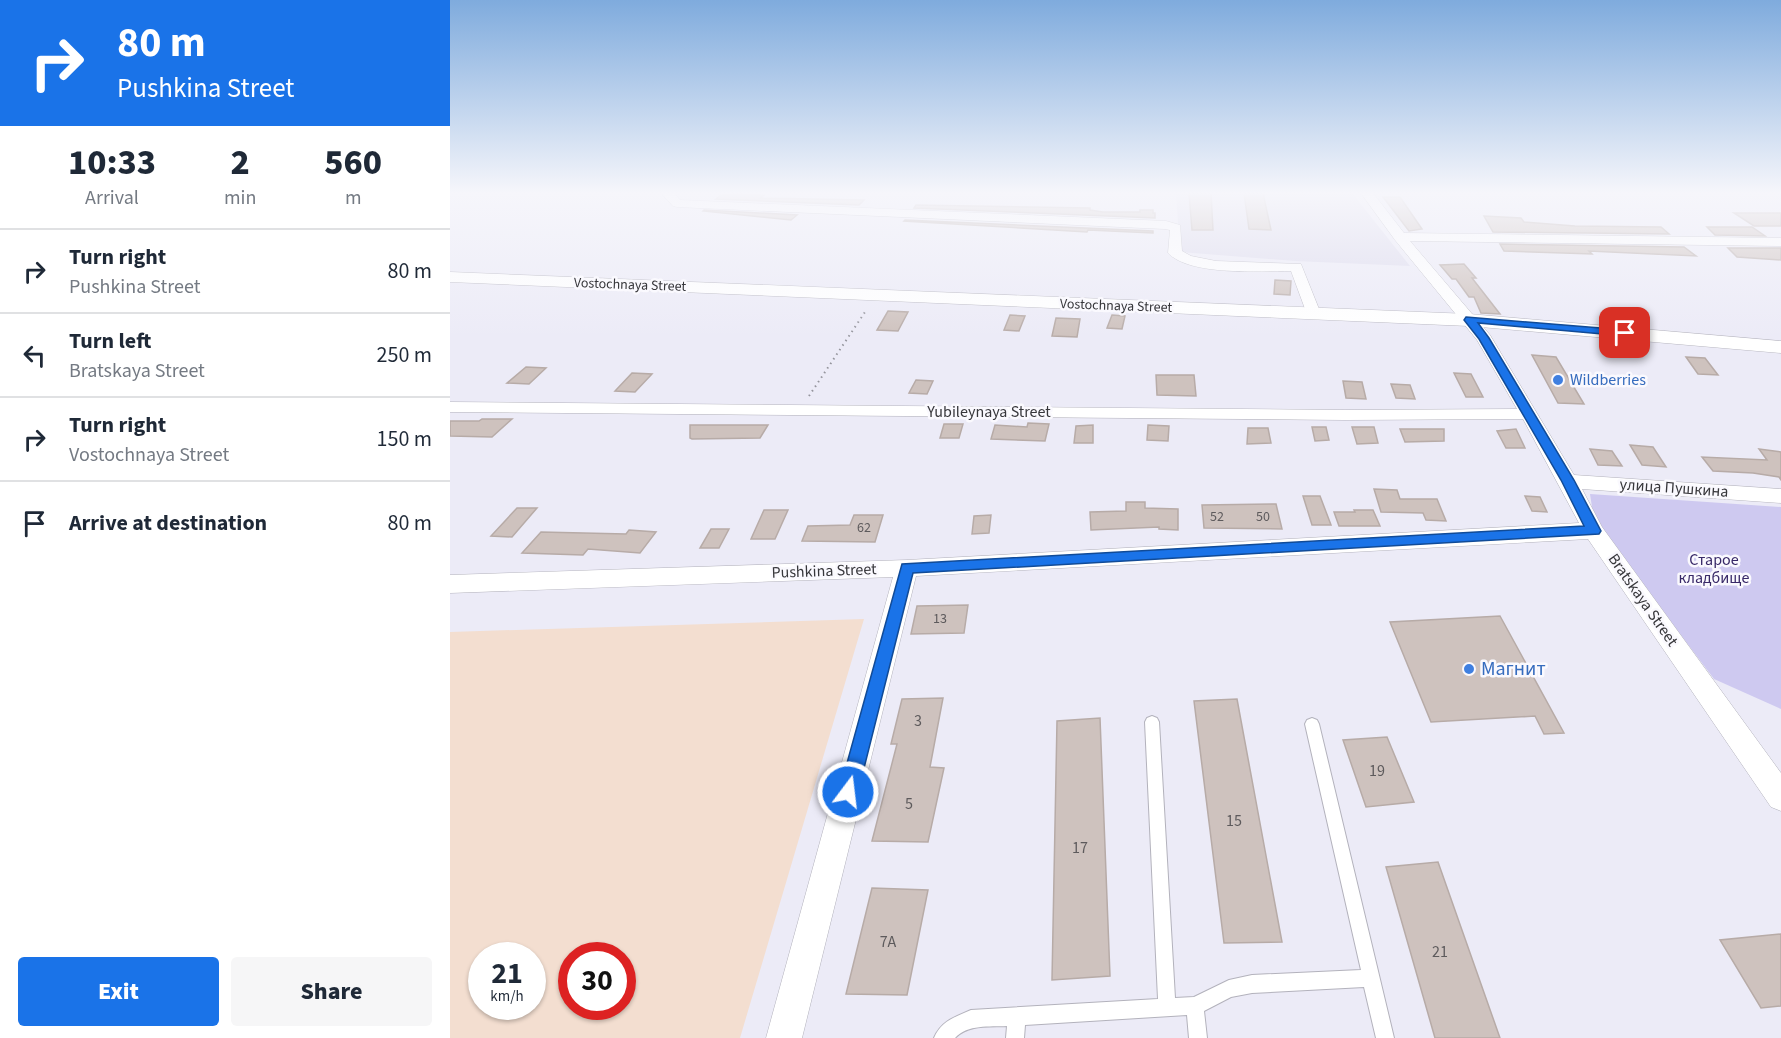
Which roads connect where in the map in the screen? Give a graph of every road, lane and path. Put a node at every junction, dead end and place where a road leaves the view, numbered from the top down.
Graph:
1 (1175, 241) edge
2 (1404, 241) edge
3 (1738, 241) edge
4 (1781, 242) edge
5 (450, 277) edge
6 (876, 295) junction
7 (1313, 314) junction
8 (1469, 320) junction
9 (1781, 347) edge
10 (450, 407) edge
11 (800, 411) junction
12 (1528, 414) junction
13 (1568, 480) junction
14 (1781, 496) edge
15 (1594, 531) junction
16 (907, 568) junction
17 (450, 584) edge
18 (1152, 722) dead end
19 (1312, 724) dead end
20 (1781, 797) edge
21 (1370, 978) junction
22 (1195, 1006) junction
23 (1167, 1008) junction
24 (1016, 1016) junction
25 (784, 1038) edge
26 (943, 1038) edge
27 (1015, 1038) edge
28 (1198, 1038) edge
29 (1385, 1038) edge

1 - 7 street
2 - 8 street, Bratskaya Street
3 - 4 street
5 - 6 street, Vostochnaya Street
6 - 7 street, Vostochnaya Street
6 - 11 path
7 - 8 street, Vostochnaya Street
8 - 9 street, Vostochnaya Street
8 - 12 street, Bratskaya Street
10 - 11 street, Yubileynaya Street
11 - 12 street, Yubileynaya Street
12 - 13 street, Bratskaya Street
13 - 14 street, улица Пушкина
13 - 15 street, Bratskaya Street
15 - 16 street, Pushkina Street
15 - 20 street, Bratskaya Street
16 - 17 street, Pushkina Street
16 - 25 street
18 - 23 lane
19 - 21 lane
21 - 22 lane
21 - 29 lane
22 - 23 lane
22 - 28 lane
23 - 24 lane
24 - 26 lane
24 - 27 lane

